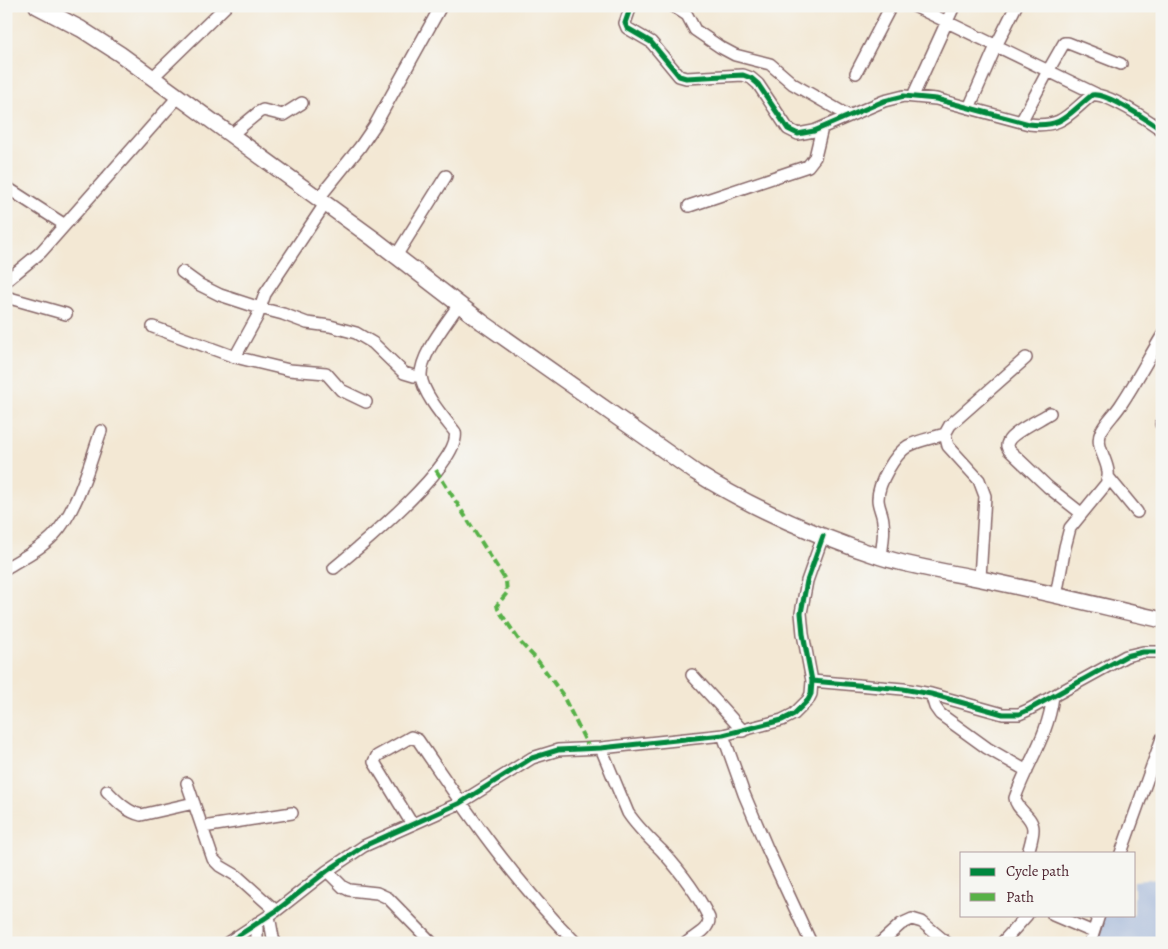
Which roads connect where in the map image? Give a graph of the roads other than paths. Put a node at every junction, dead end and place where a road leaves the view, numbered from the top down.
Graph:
1 (38, 6) edge
2 (226, 6) edge
3 (441, 6) edge
4 (631, 6) edge
5 (673, 6) edge
6 (890, 6) edge
7 (914, 6) edge
8 (954, 6) edge
9 (1016, 6) edge
10 (947, 22) junction
11 (996, 46) junction
12 (763, 62) junction
13 (1121, 64) dead end
14 (1048, 71) junction
15 (856, 73) dead end
16 (743, 75) junction
17 (152, 78) junction
18 (1096, 94) junction
19 (913, 96) junction
20 (178, 97) junction
21 (302, 103) dead end
22 (969, 108) junction
23 (849, 116) junction
24 (1022, 122) junction
25 (822, 128) junction
26 (1162, 130) edge
27 (231, 136) junction
28 (446, 176) dead end
29 (6, 187) edge
30 (322, 201) junction
31 (689, 206) dead end
32 (65, 225) junction
33 (396, 256) junction
34 (182, 272) dead end
35 (6, 281) edge
36 (6, 297) edge
37 (462, 306) junction
38 (260, 308) junction
39 (66, 314) dead end
40 (153, 327) dead end
41 (1162, 336) edge
42 (235, 357) junction
43 (1026, 358) dead end
44 (421, 375) junction
45 (366, 402) dead end
46 (1050, 413) dead end
47 (101, 431) dead end
48 (946, 434) junction
49 (1108, 478) junction
50 (1137, 512) dead end
51 (1081, 513) junction
52 (823, 536) junction
53 (881, 557) junction
54 (6, 568) edge
55 (334, 568) dead end
56 (980, 578) junction
57 (1056, 596) junction
58 (1162, 620) edge
59 (1162, 652) edge
60 (692, 675) dead end
61 (812, 682) junction
62 (931, 694) junction
63 (1053, 696) junction
64 (742, 731) junction
65 (723, 736) junction
66 (1162, 738) edge
67 (601, 748) junction
68 (1027, 771) junction
69 (187, 783) dead end
70 (107, 791) dead end
71 (194, 803) junction
72 (460, 803) junction
73 (292, 813) dead end
74 (412, 824) junction
75 (203, 827) junction
76 (1028, 852) edge
77 (1121, 852) edge
78 (327, 871) junction
79 (273, 913) junction
80 (1026, 916) edge
81 (1055, 916) edge
82 (1099, 916) edge
83 (257, 923) junction
84 (1092, 938) edge
85 (570, 941) edge
86 (227, 943) edge
87 (257, 943) edge
88 (274, 943) edge
89 (432, 943) edge
90 (686, 943) edge
91 (811, 943) edge
92 (880, 943) edge
93 (947, 943) edge
94 (1002, 943) edge

1 - 17 main road
2 - 17 street
3 - 30 street
4 - 16 street
5 - 12 street
6 - 15 street
7 - 10 street
8 - 10 street
9 - 11 street
10 - 11 street
10 - 19 street
11 - 14 street
11 - 22 street
12 - 16 street
12 - 23 street
13 - 14 street
14 - 18 street
14 - 24 street
16 - 25 street
17 - 20 main road
18 - 24 street
18 - 26 street
19 - 22 street
19 - 23 street
20 - 27 main road
20 - 32 street
21 - 27 street
22 - 24 street
23 - 25 street
25 - 31 street
27 - 30 main road
28 - 33 street
29 - 32 street
30 - 33 main road
30 - 38 street
32 - 35 street
33 - 37 main road
34 - 38 street
36 - 39 street
37 - 44 street
37 - 52 main road
38 - 42 street
38 - 44 street
40 - 42 street
41 - 49 street
42 - 45 street
43 - 48 street
44 - 55 street
46 - 51 street
47 - 54 street
48 - 53 street
48 - 56 street
49 - 50 street
49 - 51 street
51 - 57 street
52 - 53 main road
52 - 61 street
53 - 56 main road
56 - 57 main road
57 - 58 main road
59 - 63 street
60 - 64 street
61 - 62 street
61 - 64 street
62 - 63 street
62 - 68 street
63 - 68 street
64 - 65 street
65 - 67 street
65 - 91 street
66 - 77 street
67 - 72 street
67 - 90 street
68 - 76 street
69 - 71 street
70 - 71 street
71 - 75 street
72 - 74 street
72 - 74 street
72 - 85 street
73 - 75 street
74 - 78 street
75 - 79 street
78 - 79 street
78 - 89 street
79 - 83 street
79 - 88 street
80 - 94 street
81 - 84 street
82 - 84 street
83 - 86 street
83 - 87 street
92 - 93 street

